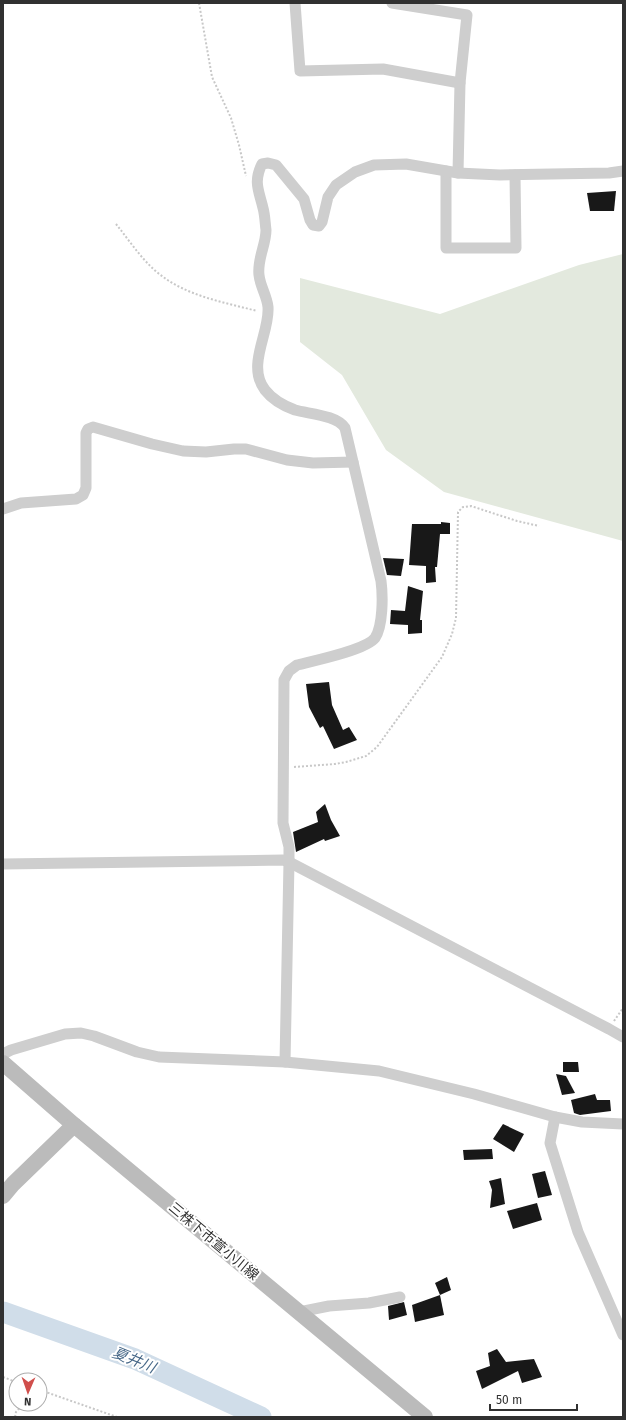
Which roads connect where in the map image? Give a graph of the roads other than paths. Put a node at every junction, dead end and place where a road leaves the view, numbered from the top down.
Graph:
1 (295, 3) edge
2 (392, 3) edge
3 (449, 7) edge
4 (460, 83) junction
5 (446, 171) junction
6 (623, 171) edge
7 (458, 173) junction
8 (515, 175) junction
9 (353, 462) junction
10 (3, 509) edge
11 (289, 862) junction
12 (3, 864) edge
13 (622, 1037) edge
14 (3, 1054) edge
15 (285, 1055) junction
16 (3, 1063) edge
17 (555, 1117) junction
18 (623, 1124) edge
19 (74, 1125) junction
20 (3, 1196) edge
21 (400, 1297) dead end
22 (299, 1312) junction
23 (623, 1334) edge
24 (425, 1417) edge

1 - 4 street
2 - 3 street
3 - 4 street
4 - 7 street
5 - 7 street
5 - 8 street
5 - 9 street
6 - 8 street
7 - 8 street
9 - 10 street
9 - 11 street
11 - 12 street
11 - 13 street
11 - 15 street
14 - 15 street
15 - 17 street
16 - 19 main road, 三株下市萱小川線
17 - 18 street
17 - 23 street
19 - 20 main road
19 - 22 main road, 三株下市萱小川線
21 - 22 street
22 - 24 main road, 三株下市萱小川線

